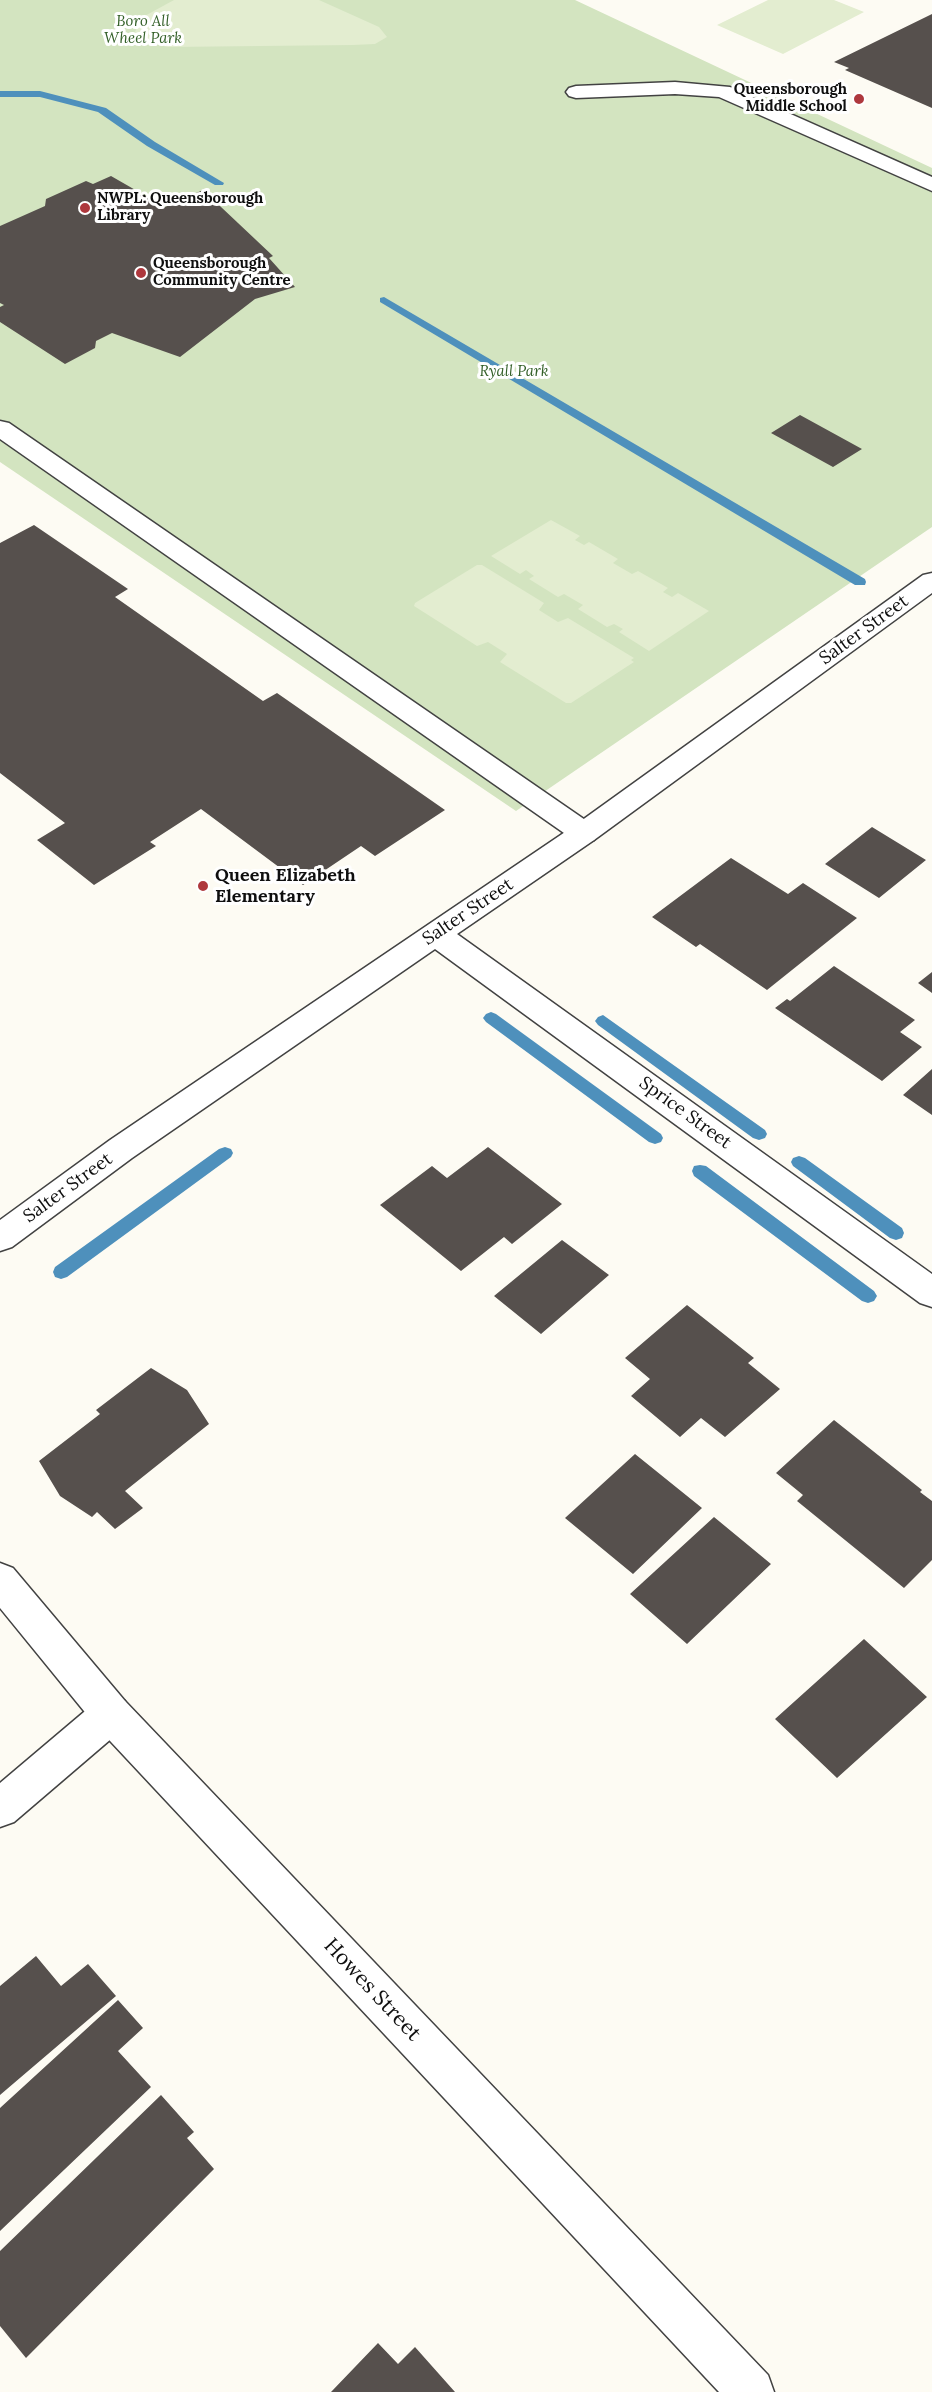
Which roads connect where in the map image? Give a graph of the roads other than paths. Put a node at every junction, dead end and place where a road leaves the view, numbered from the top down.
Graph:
1 (576, 92) dead end
2 (932, 185) edge
3 (0, 428) edge
4 (932, 582) edge
5 (584, 833) junction
6 (436, 934) junction
7 (0, 1238) edge
8 (932, 1293) edge
9 (0, 1580) edge
10 (111, 1714) junction
11 (0, 1808) edge
12 (752, 2392) edge

1 - 2 street
3 - 5 street
4 - 5 street, Salter Street
5 - 6 street, Salter Street
6 - 7 street, Salter Street
6 - 8 street, Sprice Street
9 - 10 street, Howes Street
10 - 11 street
10 - 12 street, Howes Street

